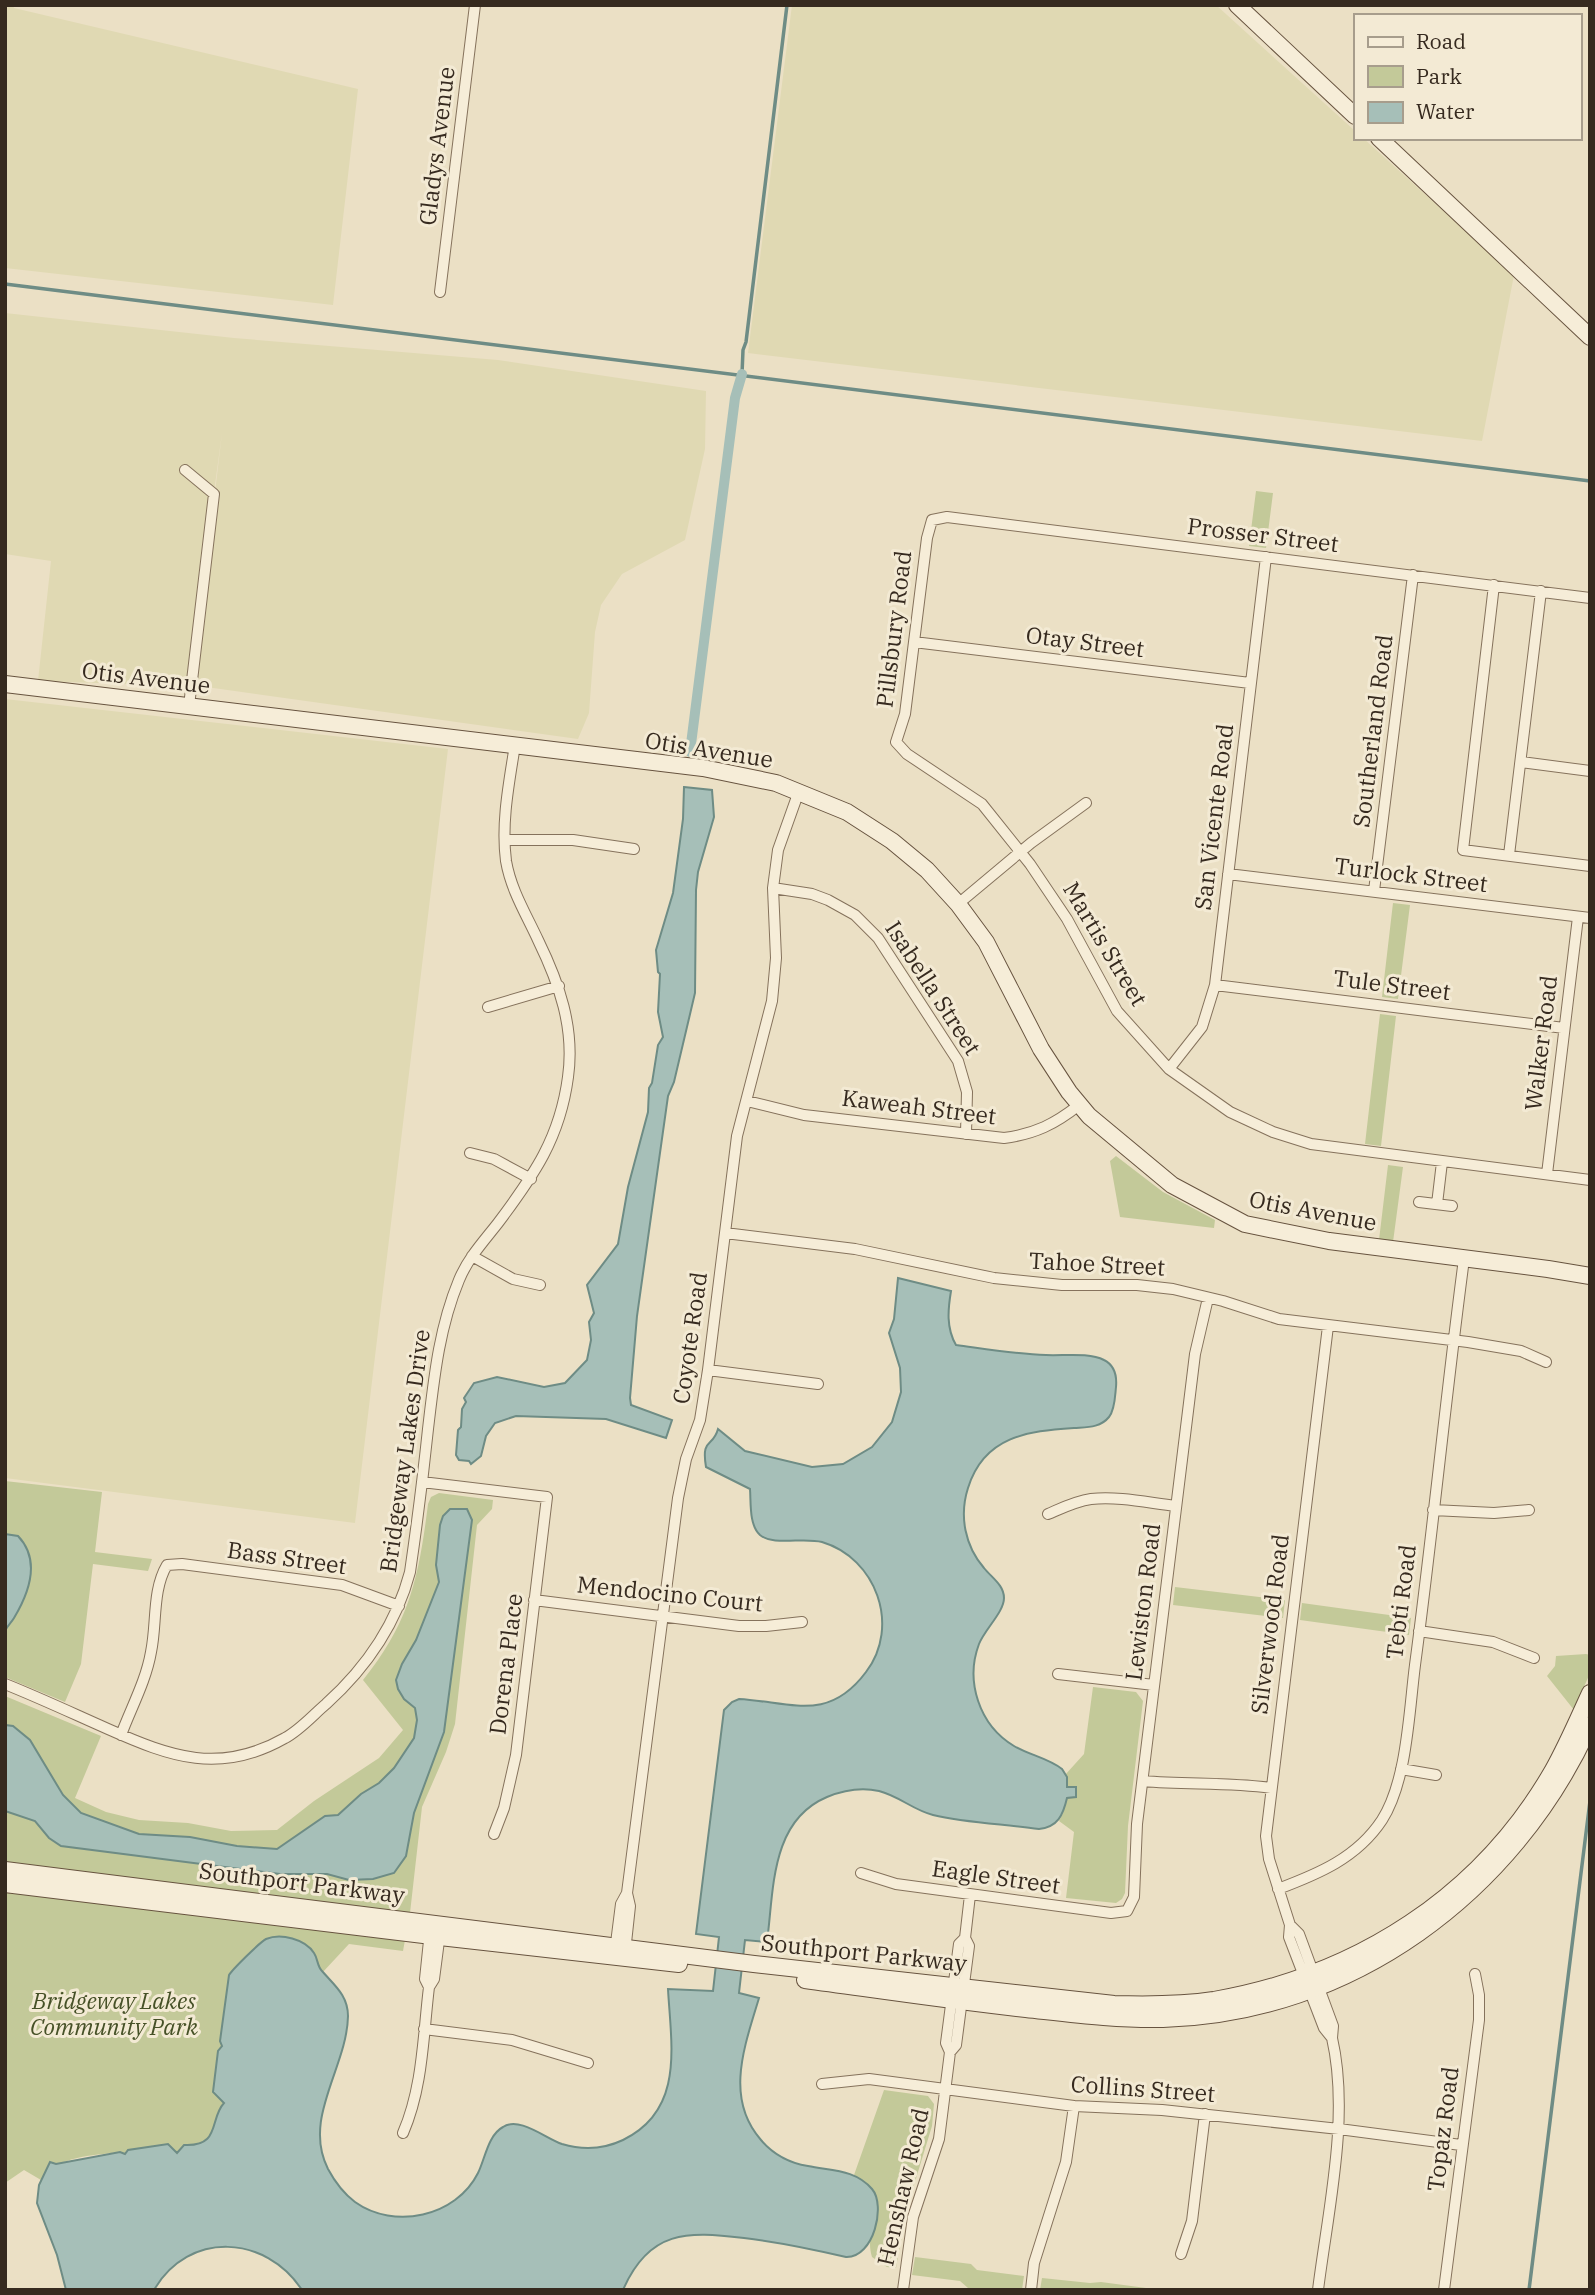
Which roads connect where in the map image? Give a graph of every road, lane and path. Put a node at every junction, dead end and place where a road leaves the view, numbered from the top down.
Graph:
1 (475, 5) edge
2 (1237, 5) edge
3 (1354, 115) edge
4 (1381, 140) edge
5 (440, 292) dead end
6 (1590, 337) edge
7 (185, 470) dead end
8 (932, 520) joint
9 (1266, 557) junction
10 (1413, 575) junction
11 (1494, 585) junction
12 (1541, 591) junction
13 (1590, 597) edge
14 (914, 642) junction
15 (1250, 683) junction
16 (5, 684) edge
17 (189, 706) junction
18 (896, 742) joint
19 (514, 745) junction
20 (1521, 762) junction
21 (1590, 771) edge
22 (799, 791) junction
23 (1086, 803) dead end
24 (505, 840) junction
25 (634, 849) dead end
26 (1020, 852) junction
27 (1509, 855) junction
28 (1590, 866) edge
29 (1228, 874) junction
30 (773, 888) junction
31 (1374, 891) junction
32 (958, 904) junction
33 (1584, 917) edge
34 (1215, 985) junction
35 (559, 986) junction
36 (488, 1007) dead end
37 (1564, 1028) junction
38 (1169, 1069) junction
39 (747, 1101) junction
40 (1079, 1105) junction
41 (966, 1134) junction
42 (470, 1153) dead end
43 (1442, 1162) junction
44 (1548, 1174) junction
45 (531, 1179) junction
46 (1590, 1180) edge
47 (1419, 1202) dead end
48 (1437, 1205) junction
49 (1452, 1206) dead end
50 (725, 1233) junction
51 (472, 1256) junction
52 (1464, 1259) junction
53 (1590, 1276) edge
54 (540, 1285) dead end
55 (1208, 1297) junction
56 (1328, 1326) junction
57 (1454, 1340) junction
58 (1546, 1362) dead end
59 (708, 1370) junction
60 (818, 1384) dead end
61 (422, 1482) junction
62 (1176, 1506) junction
63 (1433, 1510) junction
64 (1529, 1510) dead end
65 (1048, 1514) dead end
66 (534, 1600) junction
67 (399, 1606) junction
68 (661, 1615) junction
69 (802, 1622) dead end
70 (1419, 1632) junction
71 (1534, 1658) dead end
72 (1058, 1674) dead end
73 (5, 1684) edge
74 (1154, 1685) junction
75 (1590, 1693) edge
76 (1590, 1725) edge
77 (121, 1735) junction
78 (1401, 1769) junction
79 (1436, 1775) dead end
80 (1143, 1781) junction
81 (1270, 1788) junction
82 (494, 1834) dead end
83 (5, 1870) edge
84 (861, 1873) dead end
85 (5, 1884) edge
86 (1278, 1889) junction
87 (970, 1895) junction
88 (1126, 1911) joint
89 (435, 1930) junction
90 (620, 1952) junction
91 (1475, 1974) dead end
92 (1311, 1982) junction
93 (958, 1993) junction
94 (424, 2029) junction
95 (588, 2063) dead end
96 (822, 2084) dead end
97 (946, 2089) junction
98 (1074, 2106) junction
99 (1205, 2114) junction
100 (1339, 2129) junction
101 (402, 2133) dead end
102 (1461, 2145) junction
103 (1181, 2254) dead end
104 (903, 2290) edge
105 (1031, 2290) edge
106 (1318, 2290) edge
107 (1444, 2290) edge

1 - 5 street, Gladys Avenue
2 - 3 street
4 - 6 street
7 - 17 street
8 - 9 street, Prosser Street
8 - 14 street, Pillsbury Road
9 - 10 street, Prosser Street
9 - 15 street, San Vicente Road
10 - 11 street, Prosser Street
10 - 31 street, Southerland Road
11 - 12 street, Prosser Street
11 - 27 street
12 - 13 street, Prosser Street
12 - 20 street
14 - 15 street, Otay Street
14 - 18 street, Pillsbury Road
15 - 29 street, San Vicente Road
16 - 17 street, Otis Avenue
17 - 19 street, Otis Avenue
18 - 26 street, Martis Street
19 - 22 street, Otis Avenue
19 - 24 street, Bridgeway Lakes Drive
20 - 21 street
20 - 27 street
22 - 30 street, Coyote Road
22 - 32 street, Otis Avenue
23 - 26 street
24 - 25 street
24 - 35 street, Bridgeway Lakes Drive
26 - 32 street
26 - 38 street, Martis Street
27 - 28 street
29 - 31 street, Turlock Street
29 - 34 street, San Vicente Road
30 - 39 street, Coyote Road
30 - 41 street, Isabella Street
31 - 33 street, Turlock Street
32 - 40 street, Otis Avenue
33 - 37 street, Walker Road
34 - 37 street, Tule Street
34 - 38 street, San Vicente Road
35 - 36 street
35 - 45 street, Bridgeway Lakes Drive
37 - 44 street, Walker Road
38 - 43 street, Martis Street
39 - 41 street, Kaweah Street
39 - 50 street, Coyote Road
40 - 41 street, Kaweah Street
40 - 52 street, Otis Avenue
42 - 45 street
43 - 44 street, Martis Street
43 - 48 street
44 - 46 street, Martis Street
45 - 51 street, Bridgeway Lakes Drive
47 - 48 street
48 - 49 street
50 - 55 street, Tahoe Street
50 - 59 street, Coyote Road
51 - 54 street
51 - 61 street, Bridgeway Lakes Drive
52 - 53 street, Otis Avenue
52 - 57 street, Tebti Road
55 - 56 street, Tahoe Street
55 - 62 street, Lewiston Road
56 - 57 street, Tahoe Street
56 - 81 street, Silverwood Road
57 - 58 street, Tahoe Street
57 - 63 street, Tebti Road
59 - 60 street
59 - 68 street, Coyote Road
61 - 66 street, Dorena Place
61 - 67 street, Bridgeway Lakes Drive
62 - 65 street
62 - 74 street, Lewiston Road
63 - 64 street
63 - 70 street, Tebti Road
66 - 68 street, Mendocino Court
66 - 82 street, Dorena Place
67 - 77 street, Bridgeway Lakes Drive
67 - 77 street, Bass Street
68 - 69 street, Mendocino Court
68 - 90 street, Coyote Road
70 - 71 street
70 - 78 street, Tebti Road
72 - 74 street
73 - 77 street, Bridgeway Lakes Drive
74 - 80 street, Lewiston Road
75 - 92 street, Southport Parkway
76 - 92 street, Southport Parkway
78 - 79 street
78 - 86 street, Tebti Road
80 - 81 street
80 - 88 street, Lewiston Road
81 - 86 street, Silverwood Road
83 - 89 street, Southport Parkway
84 - 87 street, Eagle Street
85 - 89 street, Southport Parkway
86 - 92 street, Silverwood Road
87 - 88 street, Eagle Street
87 - 93 street, Henshaw Road
89 - 90 street, Southport Parkway
89 - 94 street
90 - 93 street, Southport Parkway
91 - 102 street, Topaz Road
92 - 93 street, Southport Parkway
92 - 100 street, Silverwood Road
93 - 97 street, Henshaw Road
94 - 95 street
94 - 101 street
96 - 97 street, Collins Street
97 - 98 street, Collins Street
97 - 104 street, Henshaw Road
98 - 99 street, Collins Street
98 - 105 street
99 - 100 street, Collins Street
99 - 103 street
100 - 102 street, Collins Street
100 - 106 street, Silverwood Road
102 - 107 street, Topaz Road

